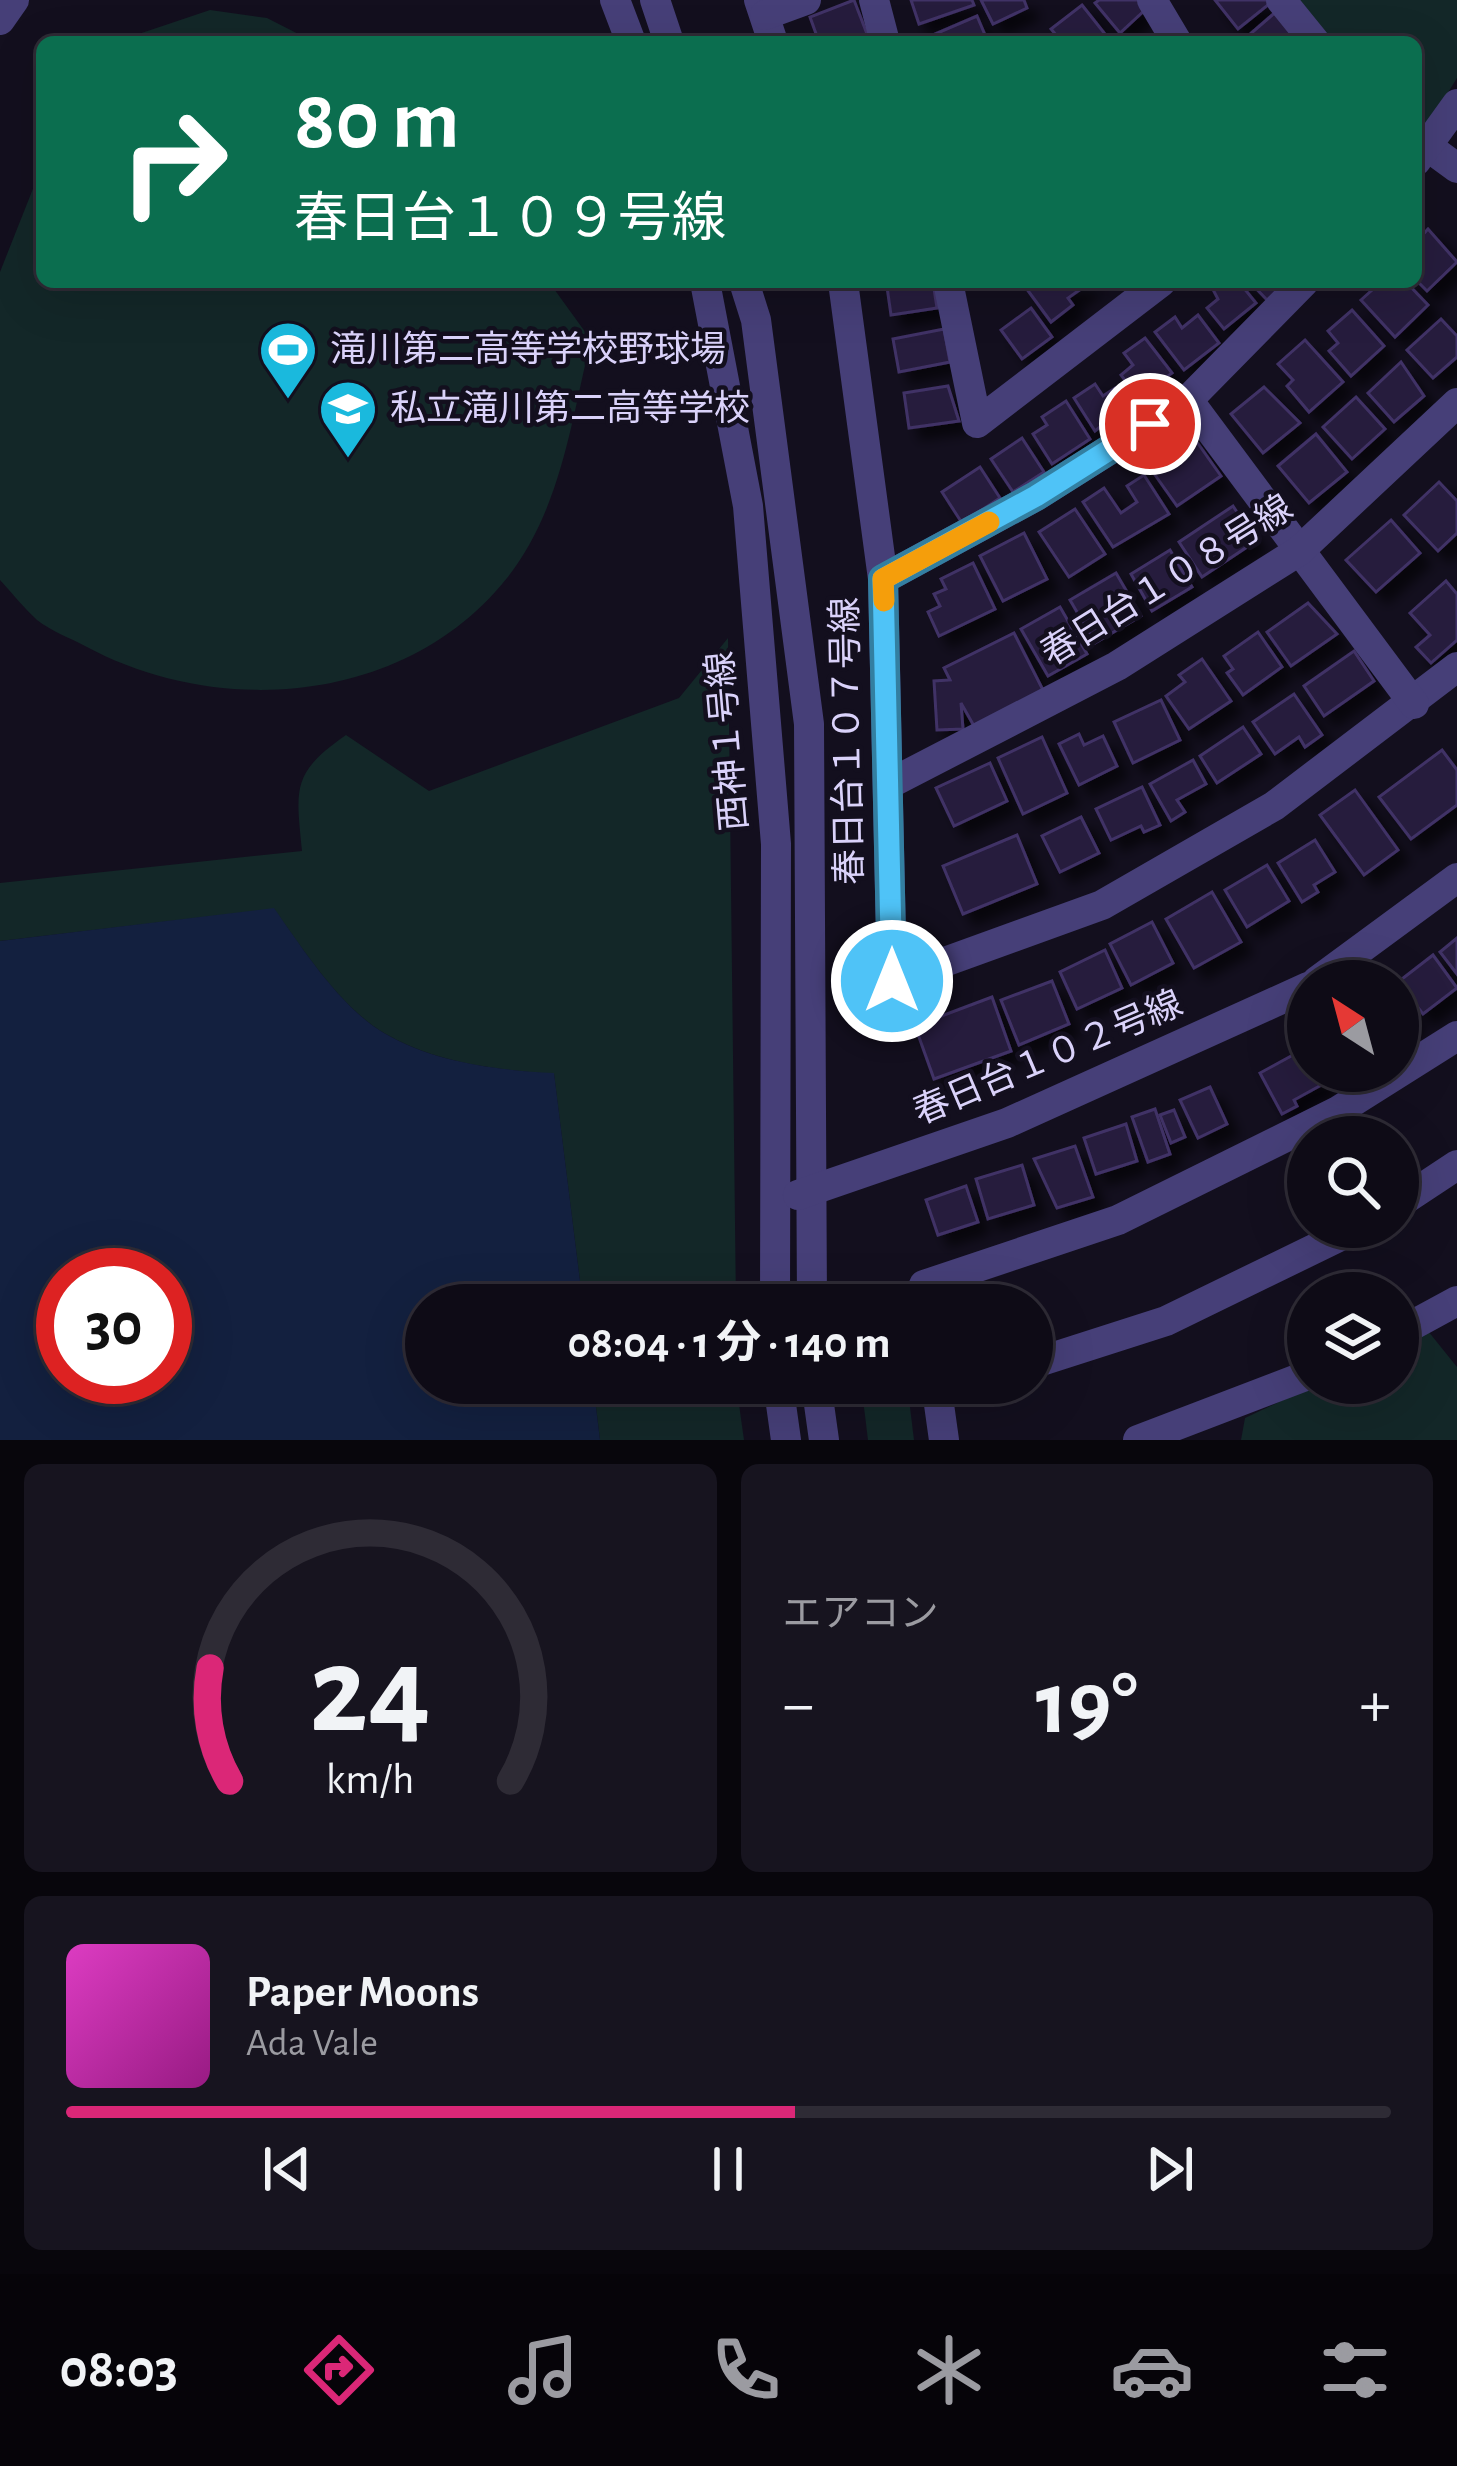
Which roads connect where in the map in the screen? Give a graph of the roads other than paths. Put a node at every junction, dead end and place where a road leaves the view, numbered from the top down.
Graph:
1 (14, 0) edge
2 (615, 0) edge
3 (656, 0) edge
4 (806, 0) edge
5 (874, 0) edge
6 (1152, 0) edge
7 (1281, 0) edge
8 (766, 19) edge
9 (0, 20) edge
10 (629, 36) edge
11 (667, 36) edge
12 (883, 36) edge
13 (1168, 36) edge
14 (1310, 36) edge
15 (1457, 104) edge
16 (1422, 146) edge
17 (1422, 149) edge
18 (1457, 168) edge
19 (707, 288) edge
20 (746, 288) edge
21 (844, 288) edge
22 (949, 288) edge
23 (1153, 288) edge
24 (1298, 288) edge
25 (1188, 400) junction
26 (1457, 404) edge
27 (1299, 551) junction
28 (883, 579) junction
29 (1457, 668) edge
30 (1414, 704) junction
31 (890, 783) junction
32 (1457, 878) edge
33 (1345, 960) edge
34 (1287, 997) edge
35 (1457, 1036) edge
36 (1457, 1165) edge
37 (1419, 1190) edge
38 (814, 1192) junction
39 (775, 1199) junction
40 (1316, 1248) edge
41 (775, 1284) edge
42 (812, 1284) edge
43 (927, 1284) edge
44 (1453, 1311) edge
45 (1419, 1325) edge
46 (1053, 1357) edge
47 (1287, 1387) edge
48 (781, 1404) edge
49 (819, 1404) edge
50 (938, 1404) edge
51 (1214, 1428) edge
52 (786, 1440) edge
53 (824, 1440) edge
54 (944, 1440) edge
55 (1138, 1440) edge

1 - 9 street
2 - 10 street
3 - 11 street
4 - 8 street
5 - 12 street
6 - 13 street
7 - 14 street
15 - 16 street
17 - 18 street
19 - 39 street, 西神１号線
20 - 38 street, 西神１号線
21 - 28 street, 春日台１０７号線
22 - 23 street
24 - 25 street
25 - 27 street
25 - 28 street
26 - 27 street, 春日台１０８号線
27 - 30 street
27 - 31 street, 春日台１０８号線
28 - 31 street, 春日台１０７号線
29 - 30 street, 春日台１０７号線
30 - 31 street, 春日台１０７号線
32 - 33 street
34 - 38 street, 春日台１０２号線
35 - 43 street
36 - 37 street
38 - 39 street, 春日台１０２号線
38 - 42 street, 西神１号線
39 - 41 street, 西神１号線
40 - 46 street
44 - 45 street
47 - 51 street
48 - 52 street
49 - 53 street
50 - 54 street
51 - 55 street

